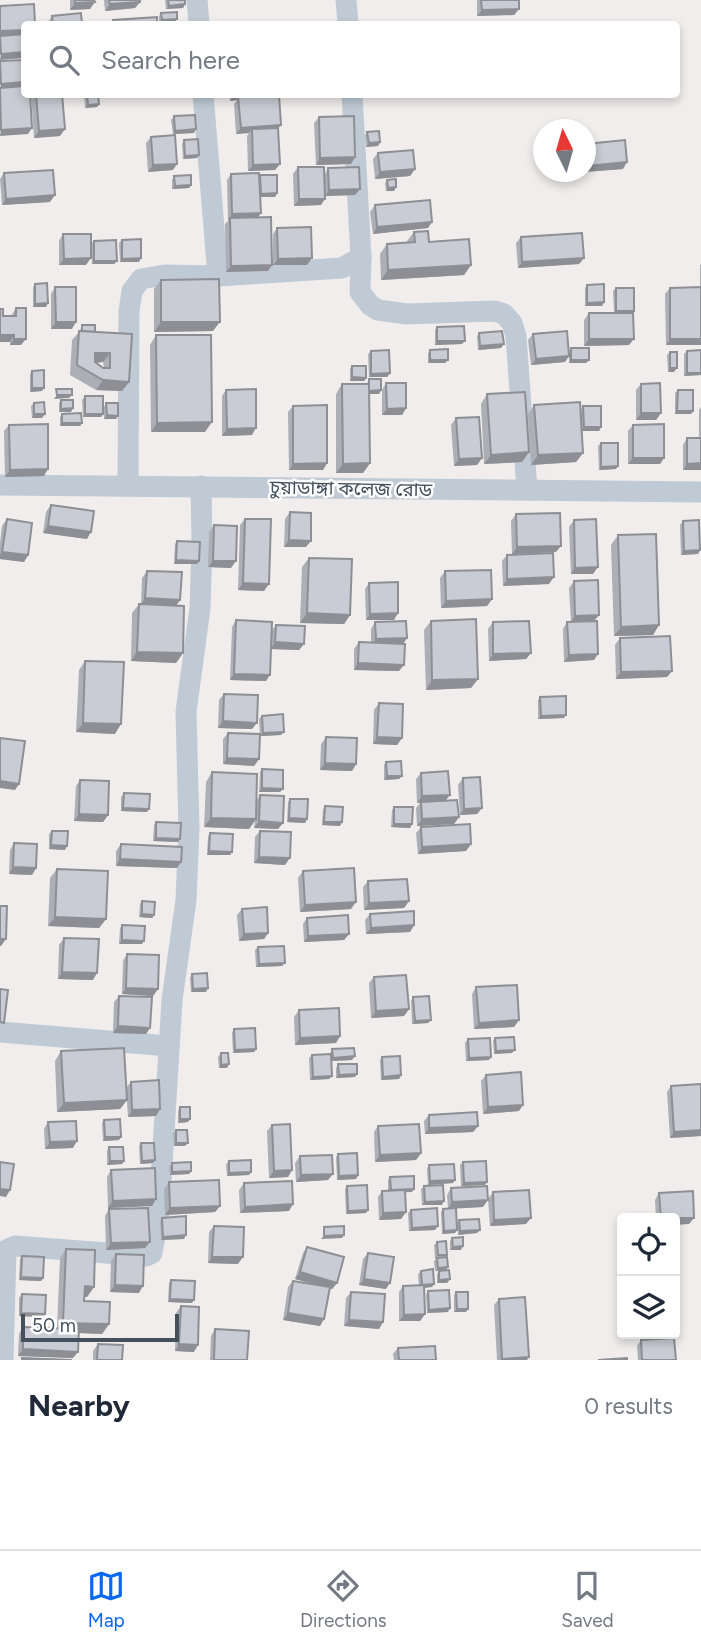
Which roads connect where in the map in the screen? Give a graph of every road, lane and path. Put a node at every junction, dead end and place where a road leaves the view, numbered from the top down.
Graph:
1 (197, 0) edge
2 (346, 0) edge
3 (199, 21) edge
4 (348, 21) edge
5 (203, 98) edge
6 (353, 105) edge
7 (361, 257) junction
8 (218, 276) junction
9 (0, 485) edge
10 (128, 486) junction
11 (201, 486) junction
12 (527, 490) junction
13 (701, 492) edge
14 (0, 1032) edge
15 (169, 1046) junction
16 (3, 1360) edge

1 - 3 street
2 - 4 street
5 - 8 street
6 - 7 street
7 - 8 street
7 - 12 street
8 - 10 street
9 - 10 street, চুয়াডাঙ্গা কলেজ রোড
10 - 11 street, চুয়াডাঙ্গা কলেজ রোড
11 - 12 street, চুয়াডাঙ্গা কলেজ রোড
11 - 15 street
12 - 13 street, চুয়াডাঙ্গা কলেজ রোড
14 - 15 street
15 - 16 street

